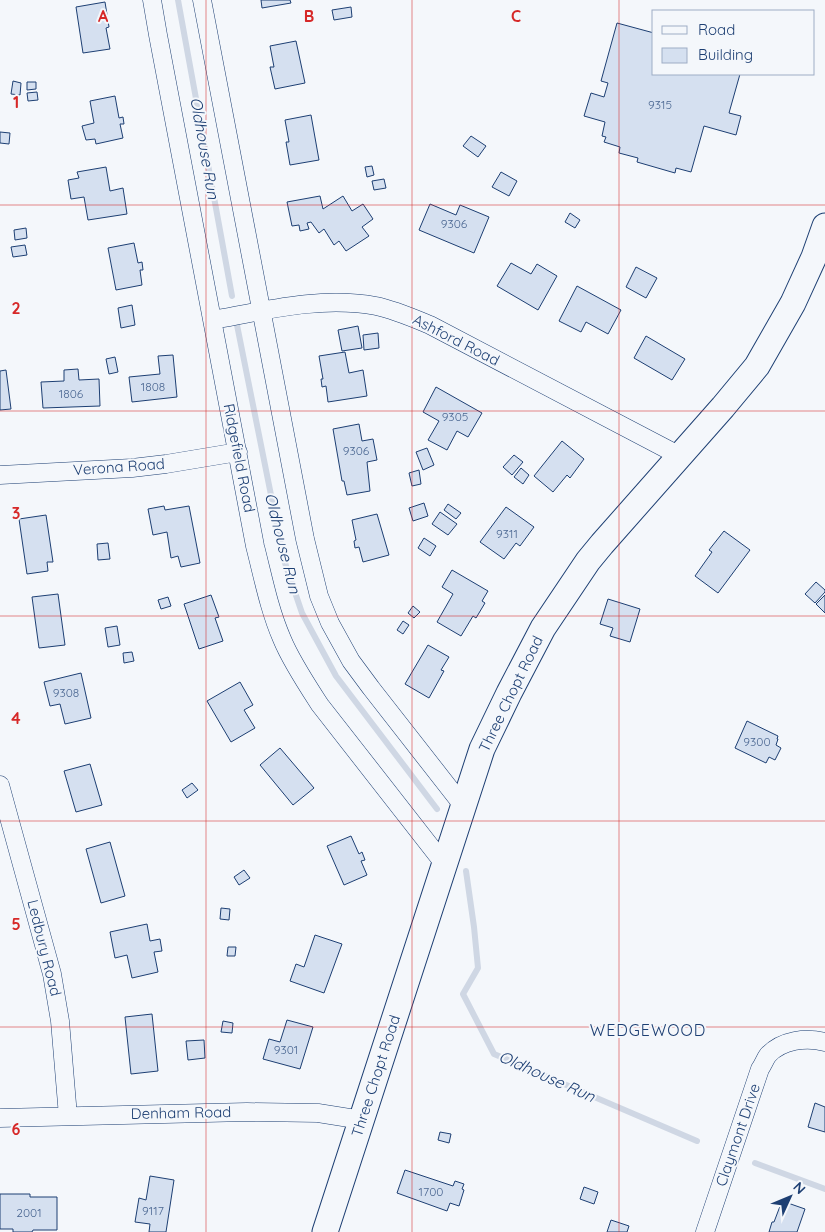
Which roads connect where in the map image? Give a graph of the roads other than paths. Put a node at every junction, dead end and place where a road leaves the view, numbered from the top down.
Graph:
1 (152, 0) edge
2 (202, 0) edge
3 (825, 226) edge
4 (261, 311) junction
5 (213, 320) junction
6 (238, 452) junction
7 (680, 456) junction
8 (0, 475) edge
9 (0, 785) edge
10 (464, 807) junction
11 (445, 865) junction
12 (825, 1042) edge
13 (68, 1116) junction
14 (0, 1118) edge
15 (362, 1120) junction
16 (326, 1232) edge
17 (705, 1232) edge

1 - 5 street, Ridgefield Road
2 - 4 street
3 - 7 main road, Three Chopt Road
4 - 5 street, Ashford Road
4 - 7 street, Ashford Road
4 - 10 street
5 - 6 street, Ridgefield Road
6 - 8 street, Verona Road
6 - 11 street, Ridgefield Road
7 - 10 main road, Three Chopt Road
9 - 13 street, Ledbury Road
10 - 11 main road, Three Chopt Road
11 - 15 main road, Three Chopt Road
12 - 17 street, Claymont Drive
13 - 14 street, Denham Road
13 - 15 street, Denham Road
15 - 16 main road, Three Chopt Road

